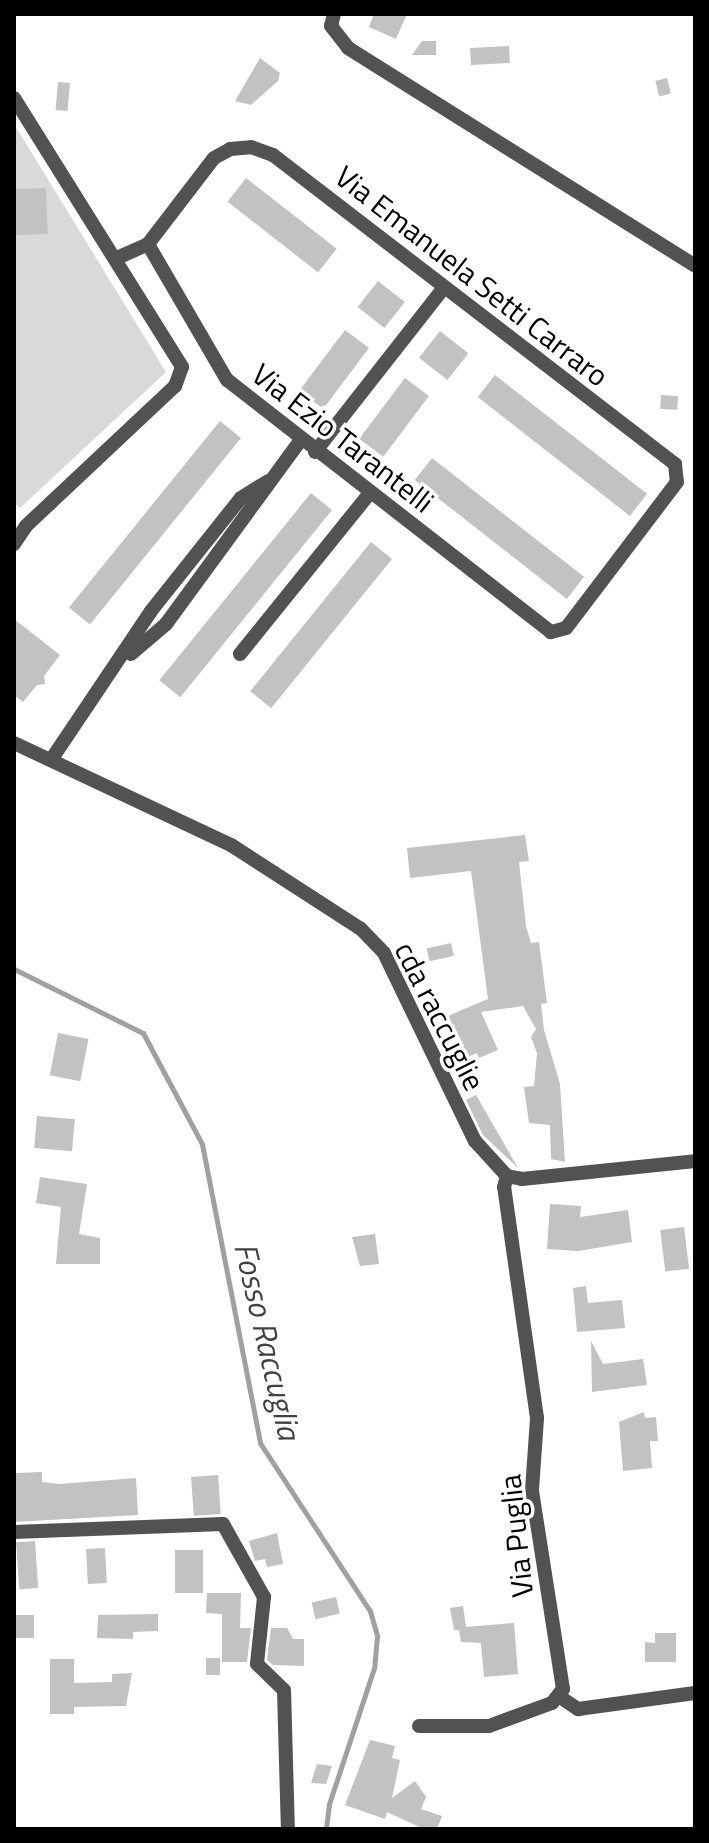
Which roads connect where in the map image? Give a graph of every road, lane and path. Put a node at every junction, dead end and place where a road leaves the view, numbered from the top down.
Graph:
1 (334, 14) edge
2 (14, 98) edge
3 (148, 244) junction
4 (117, 258) junction
5 (695, 266) edge
6 (443, 289) junction
7 (300, 441) junction
8 (315, 452) junction
9 (370, 493) junction
10 (14, 544) edge
11 (551, 632) joint
12 (240, 654) dead end
13 (14, 743) edge
14 (51, 760) junction
15 (695, 1161) edge
16 (507, 1176) junction
17 (14, 1532) edge
18 (695, 1693) edge
19 (560, 1697) junction
20 (419, 1726) dead end
21 (288, 1829) edge

1 - 5 street
2 - 4 street
3 - 4 street
3 - 6 street, Via Emanuela Setti Carraro
3 - 7 street, Via Ezio Tarantelli
4 - 10 street
6 - 8 street
6 - 11 street, Via Emanuela Setti Carraro
7 - 8 street, Via Ezio Tarantelli
7 - 14 street
8 - 9 street, Via Ezio Tarantelli
9 - 11 street, Via Ezio Tarantelli
9 - 12 street
13 - 14 street, cda raccuglie
14 - 16 street, cda raccuglie
15 - 16 street
16 - 19 street, Via Puglia
17 - 21 street
18 - 19 street
19 - 20 street

